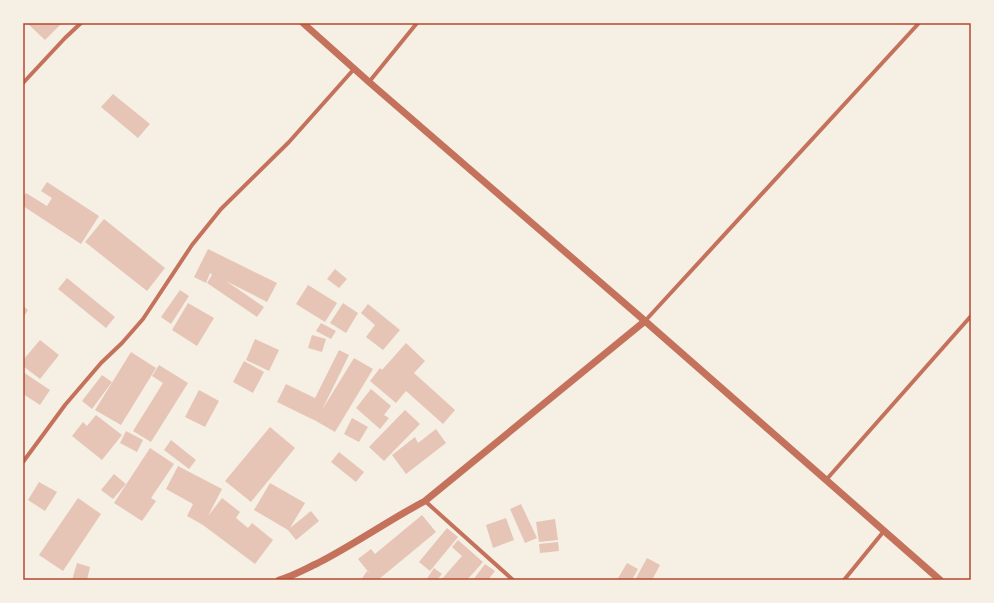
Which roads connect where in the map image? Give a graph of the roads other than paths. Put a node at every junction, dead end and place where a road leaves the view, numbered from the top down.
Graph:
1 (81, 23) edge
2 (303, 23) edge
3 (417, 23) edge
4 (919, 23) edge
5 (354, 68) junction
6 (369, 82) junction
7 (23, 83) edge
8 (971, 316) edge
9 (645, 321) junction
10 (23, 462) edge
11 (826, 480) junction
12 (425, 501) junction
13 (884, 531) junction
14 (279, 580) edge
15 (513, 580) edge
16 (844, 580) edge
17 (940, 580) edge

1 - 7 street
2 - 5 street
3 - 6 street
4 - 9 street
5 - 6 street
5 - 10 street
6 - 9 street
8 - 11 street
9 - 11 street
9 - 12 street
11 - 13 street
12 - 14 street
12 - 15 street
13 - 16 street
13 - 17 street

